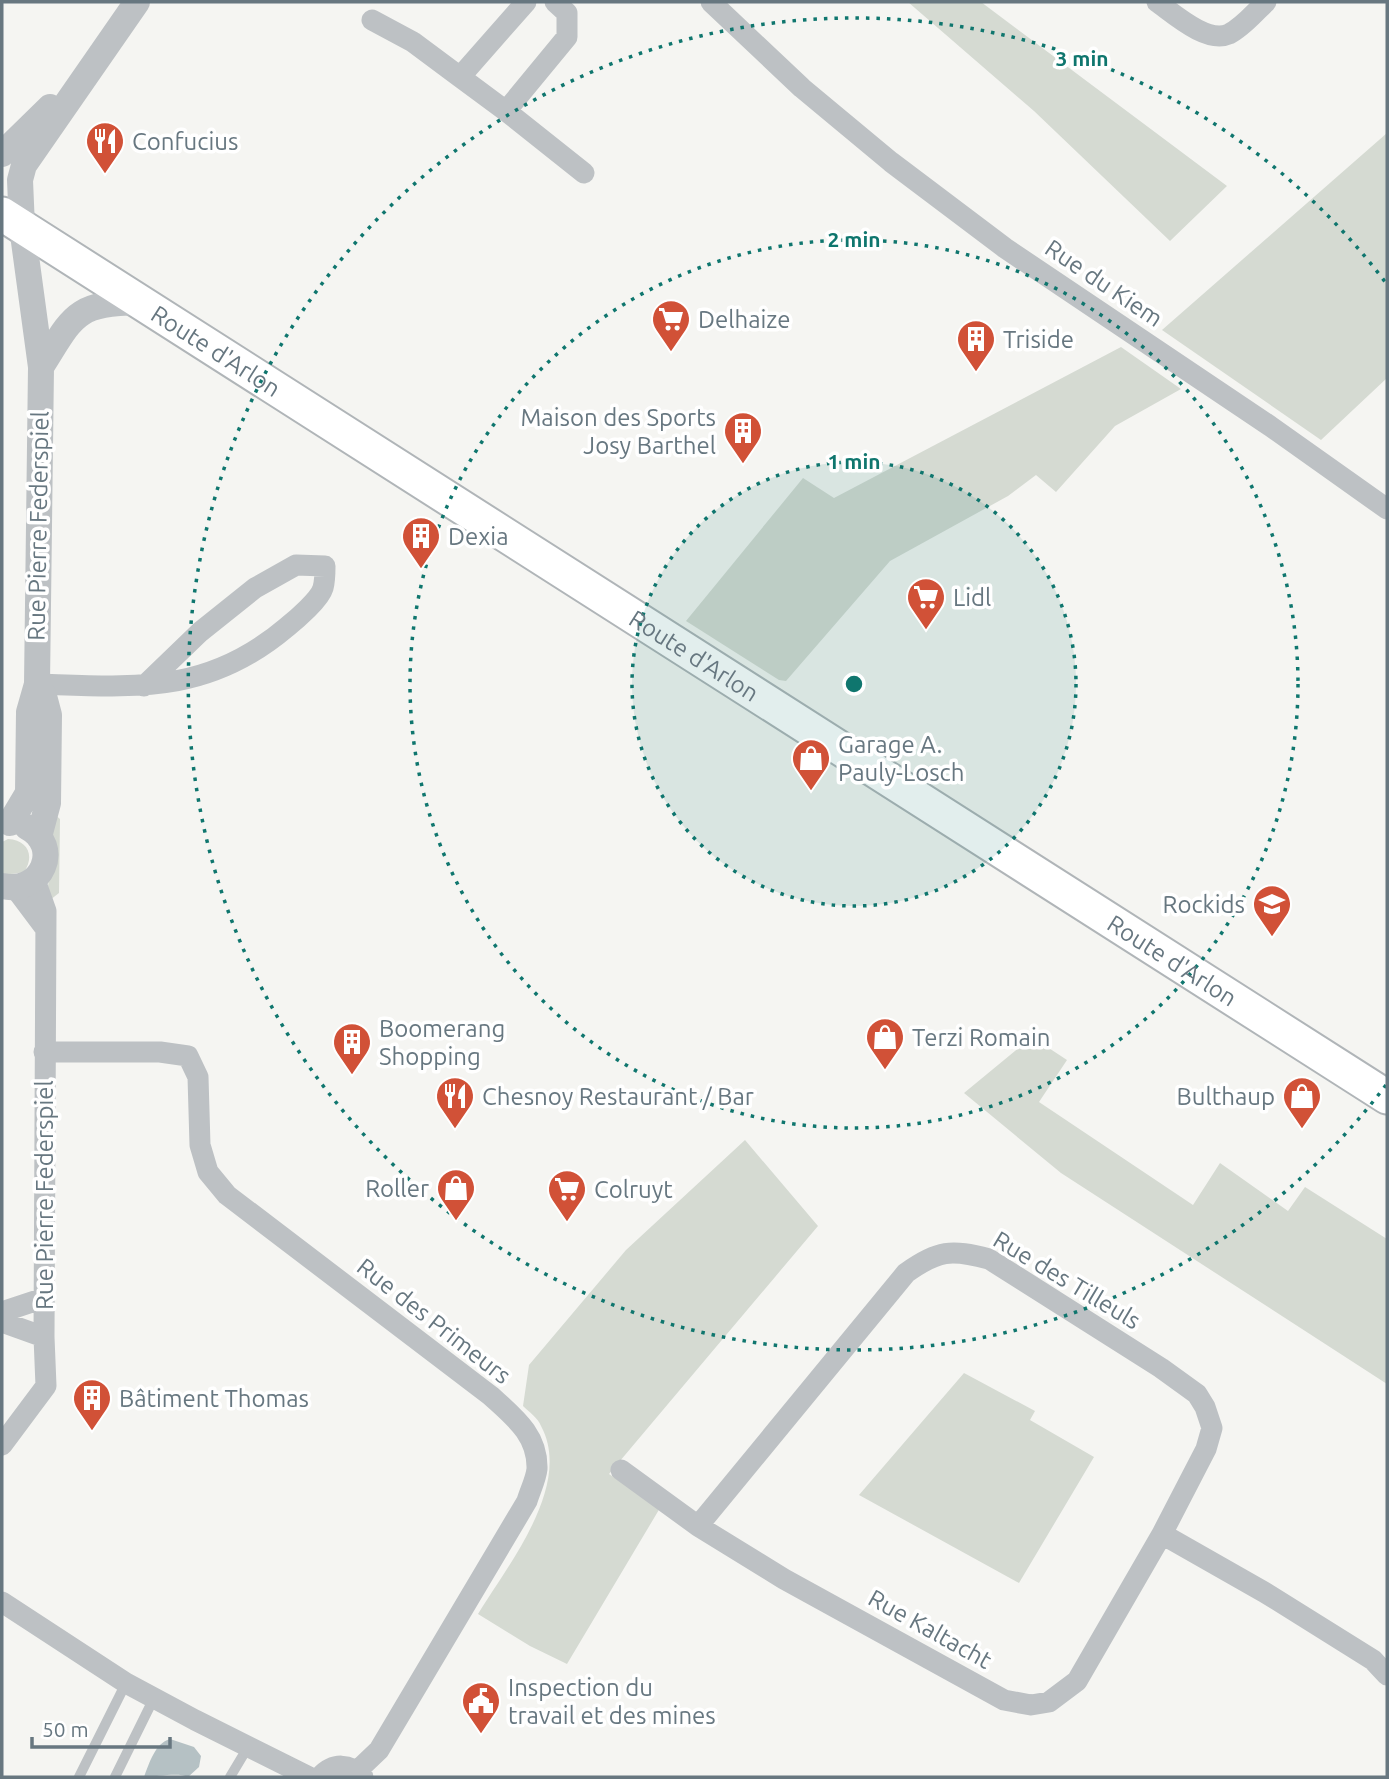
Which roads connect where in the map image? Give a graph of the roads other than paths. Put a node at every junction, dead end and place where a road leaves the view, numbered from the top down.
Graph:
1 (137, 2) edge
2 (526, 2) edge
3 (711, 2) edge
4 (1157, 2) edge
5 (1266, 2) edge
6 (567, 6) edge
7 (372, 20) dead end
8 (91, 66) junction
9 (460, 77) junction
10 (506, 111) junction
11 (2, 154) edge
12 (584, 173) dead end
13 (12, 221) edge
14 (139, 302) junction
15 (41, 367) junction
16 (1387, 509) edge
17 (37, 684) junction
18 (144, 685) junction
19 (6, 824) edge
20 (39, 836) junction
21 (17, 885) edge
22 (44, 1052) junction
23 (1387, 1097) edge
24 (44, 1298) junction
25 (2, 1312) edge
26 (2, 1322) edge
27 (44, 1337) junction
28 (2, 1445) edge
29 (621, 1470) dead end
30 (698, 1526) junction
31 (1162, 1534) junction
32 (2, 1602) edge
33 (1387, 1675) edge
34 (127, 1683) junction
35 (154, 1698) junction
36 (248, 1747) junction
37 (360, 1774) edge
38 (79, 1777) edge
39 (115, 1777) edge
40 (230, 1777) edge
41 (309, 1777) edge
42 (320, 1777) edge

1 - 8 street
2 - 9 street
3 - 16 street, Rue du Kiem
4 - 5 street
6 - 10 street
7 - 9 street
8 - 11 street
8 - 13 street, Rue Pierre Federspiel
9 - 10 street
10 - 12 street
13 - 14 main road, Route d'Arlon
13 - 15 street, Rue Pierre Federspiel
14 - 15 street
14 - 23 main road, Route d'Arlon
15 - 17 street, Rue Pierre Federspiel
17 - 18 street
17 - 19 street, Rue Pierre Federspiel
17 - 20 street, Rue Pierre Federspiel
18 - 18 street
19 - 20 street
20 - 21 street
21 - 22 street, Rue Pierre Federspiel
22 - 24 street, Rue Pierre Federspiel
22 - 37 street, Rue des Primeurs
24 - 25 street
24 - 27 street, Rue Pierre Federspiel
26 - 27 street
27 - 28 street, Rue Pierre Federspiel
29 - 30 street, Rue Kaltacht
30 - 31 street, Rue Kaltacht
30 - 31 street, Rue des Tilleuls
31 - 33 street
32 - 34 street
34 - 35 street
34 - 38 lane
35 - 36 street
35 - 39 lane
36 - 40 lane
36 - 41 street
37 - 42 street, Rue des Primeurs

